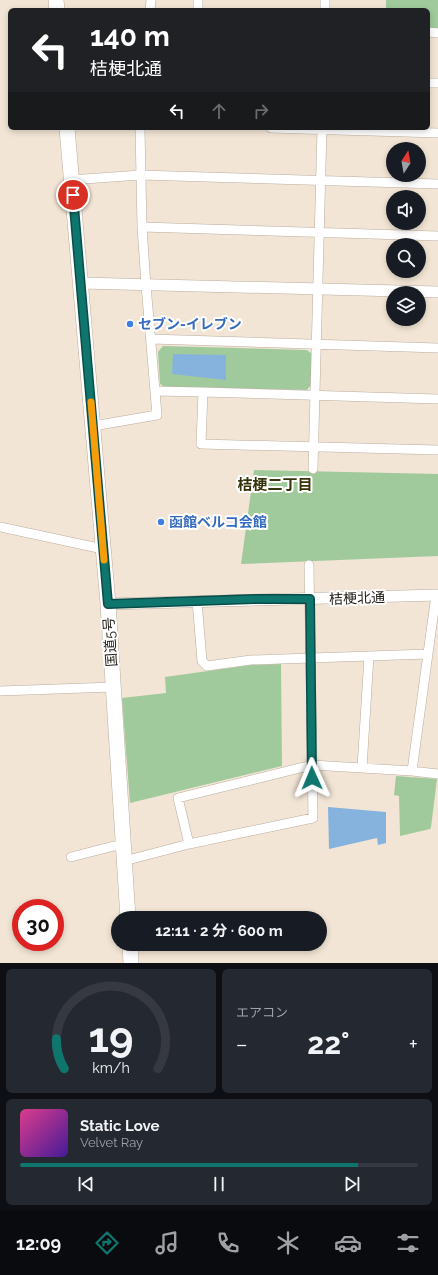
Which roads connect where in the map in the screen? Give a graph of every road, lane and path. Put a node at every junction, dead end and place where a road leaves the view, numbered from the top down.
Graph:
1 (67, 130) edge
2 (140, 130) edge
3 (322, 130) edge
4 (351, 130) edge
5 (438, 133) edge
6 (140, 175) junction
7 (71, 180) junction
8 (321, 181) junction
9 (438, 184) edge
10 (142, 227) junction
11 (319, 232) junction
12 (438, 236) edge
13 (81, 283) junction
14 (146, 285) junction
15 (318, 289) junction
16 (438, 292) edge
17 (150, 339) junction
18 (317, 344) junction
19 (438, 348) edge
20 (155, 391) junction
21 (204, 392) junction
22 (315, 395) junction
23 (438, 398) edge
24 (93, 426) junction
25 (314, 446) junction
26 (438, 450) edge
27 (313, 469) dead end
28 (0, 527) edge
29 (103, 549) junction
30 (309, 565) dead end
31 (437, 595) edge
32 (310, 599) junction
33 (197, 601) junction
34 (108, 604) junction
35 (427, 654) junction
36 (369, 656) junction
37 (311, 657) junction
38 (113, 687) junction
39 (0, 691) edge
40 (312, 765) junction
41 (362, 768) junction
42 (412, 771) junction
43 (438, 774) edge
44 (189, 844) junction
45 (123, 846) junction
46 (71, 857) dead end
47 (124, 861) junction
48 (128, 911) edge
49 (130, 951) edge
50 (131, 963) edge

1 - 7 highway, 国道5号
2 - 6 street
3 - 8 street
4 - 5 street
6 - 7 street
6 - 8 street
6 - 10 street
7 - 13 highway, 国道5号
8 - 9 street
8 - 11 street
10 - 11 street
10 - 14 street
11 - 12 street
11 - 15 street
13 - 14 street
13 - 24 highway, 国道5号
14 - 15 street
14 - 17 street
15 - 16 street
15 - 18 street
17 - 18 street
17 - 20 street
18 - 19 street
18 - 22 street
20 - 21 street
20 - 24 street
21 - 22 street
21 - 25 street
22 - 23 street
22 - 25 street
24 - 29 highway, 国道5号
25 - 26 street
25 - 27 street
28 - 29 street
29 - 34 highway, 国道5号
30 - 32 street
31 - 32 street, 桔梗北通
31 - 35 street
32 - 33 street, 桔梗北通
32 - 37 street
33 - 34 street, 桔梗北通
33 - 37 street
34 - 38 highway, 国道5号
35 - 36 street
35 - 42 street
36 - 37 street
36 - 41 street
37 - 40 street
38 - 39 street
38 - 45 highway, 国道5号
40 - 41 street
40 - 44 street
40 - 44 street
41 - 42 street
42 - 43 street
44 - 47 street
45 - 46 street
45 - 47 highway, 国道5号
47 - 48 highway, 国道5号
49 - 50 highway

